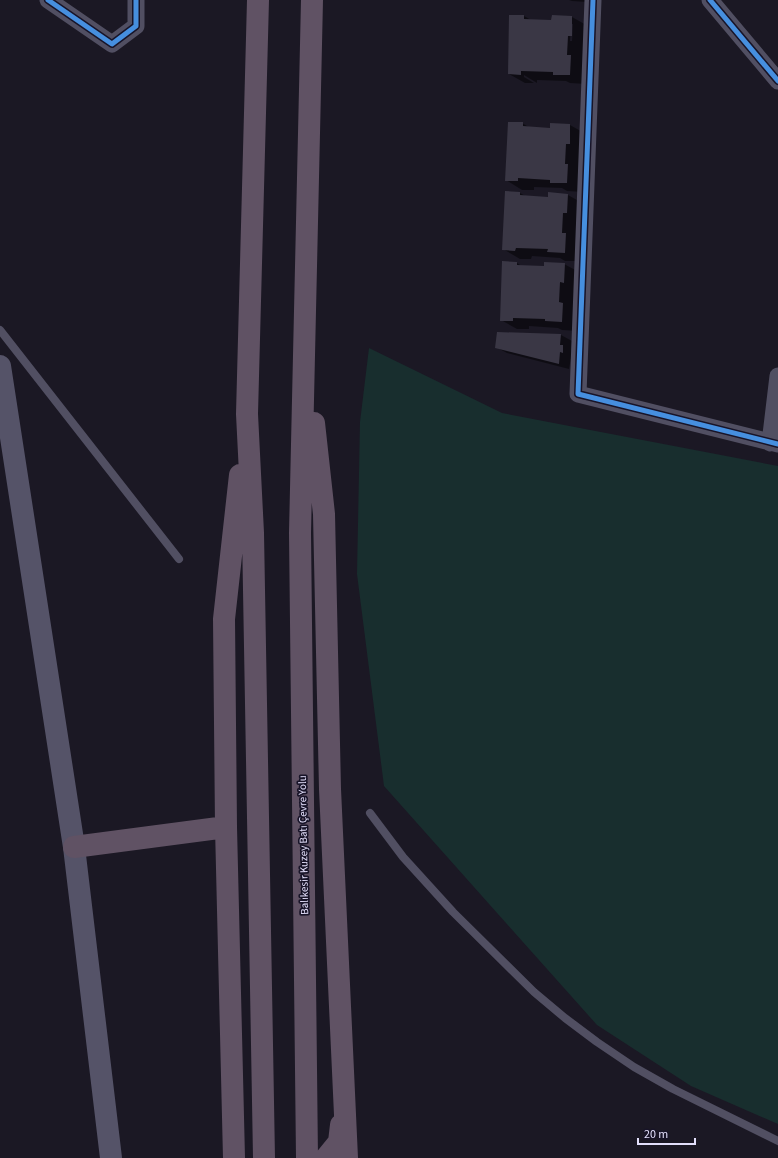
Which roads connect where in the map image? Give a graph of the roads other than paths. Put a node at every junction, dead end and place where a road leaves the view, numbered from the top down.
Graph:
1 (48, 0) edge
2 (136, 0) edge
3 (258, 0) edge
4 (312, 0) edge
5 (593, 0) edge
6 (710, 0) edge
7 (778, 81) edge
8 (0, 330) edge
9 (304, 336) junction
10 (0, 366) edge
11 (778, 376) edge
12 (247, 414) junction
13 (774, 443) edge
14 (179, 559) dead end
15 (370, 812) dead end
16 (226, 827) junction
17 (74, 847) junction
18 (344, 1104) junction
19 (233, 1121) junction
20 (778, 1141) edge
21 (111, 1158) edge
22 (234, 1158) edge
23 (252, 1158) edge
24 (264, 1158) edge
25 (307, 1158) edge
26 (326, 1158) edge
27 (347, 1158) edge

1 - 2 street
3 - 12 highway
4 - 9 highway
5 - 13 street
6 - 7 street
8 - 14 lane
9 - 18 highway
9 - 25 highway, Balıkesir Kuzey Batı Çevre Yolu
10 - 17 main road
11 - 13 street
12 - 16 highway
12 - 24 highway
15 - 20 lane
16 - 17 highway
16 - 19 highway
17 - 21 main road
18 - 26 highway
18 - 27 highway
19 - 22 highway
19 - 23 highway

